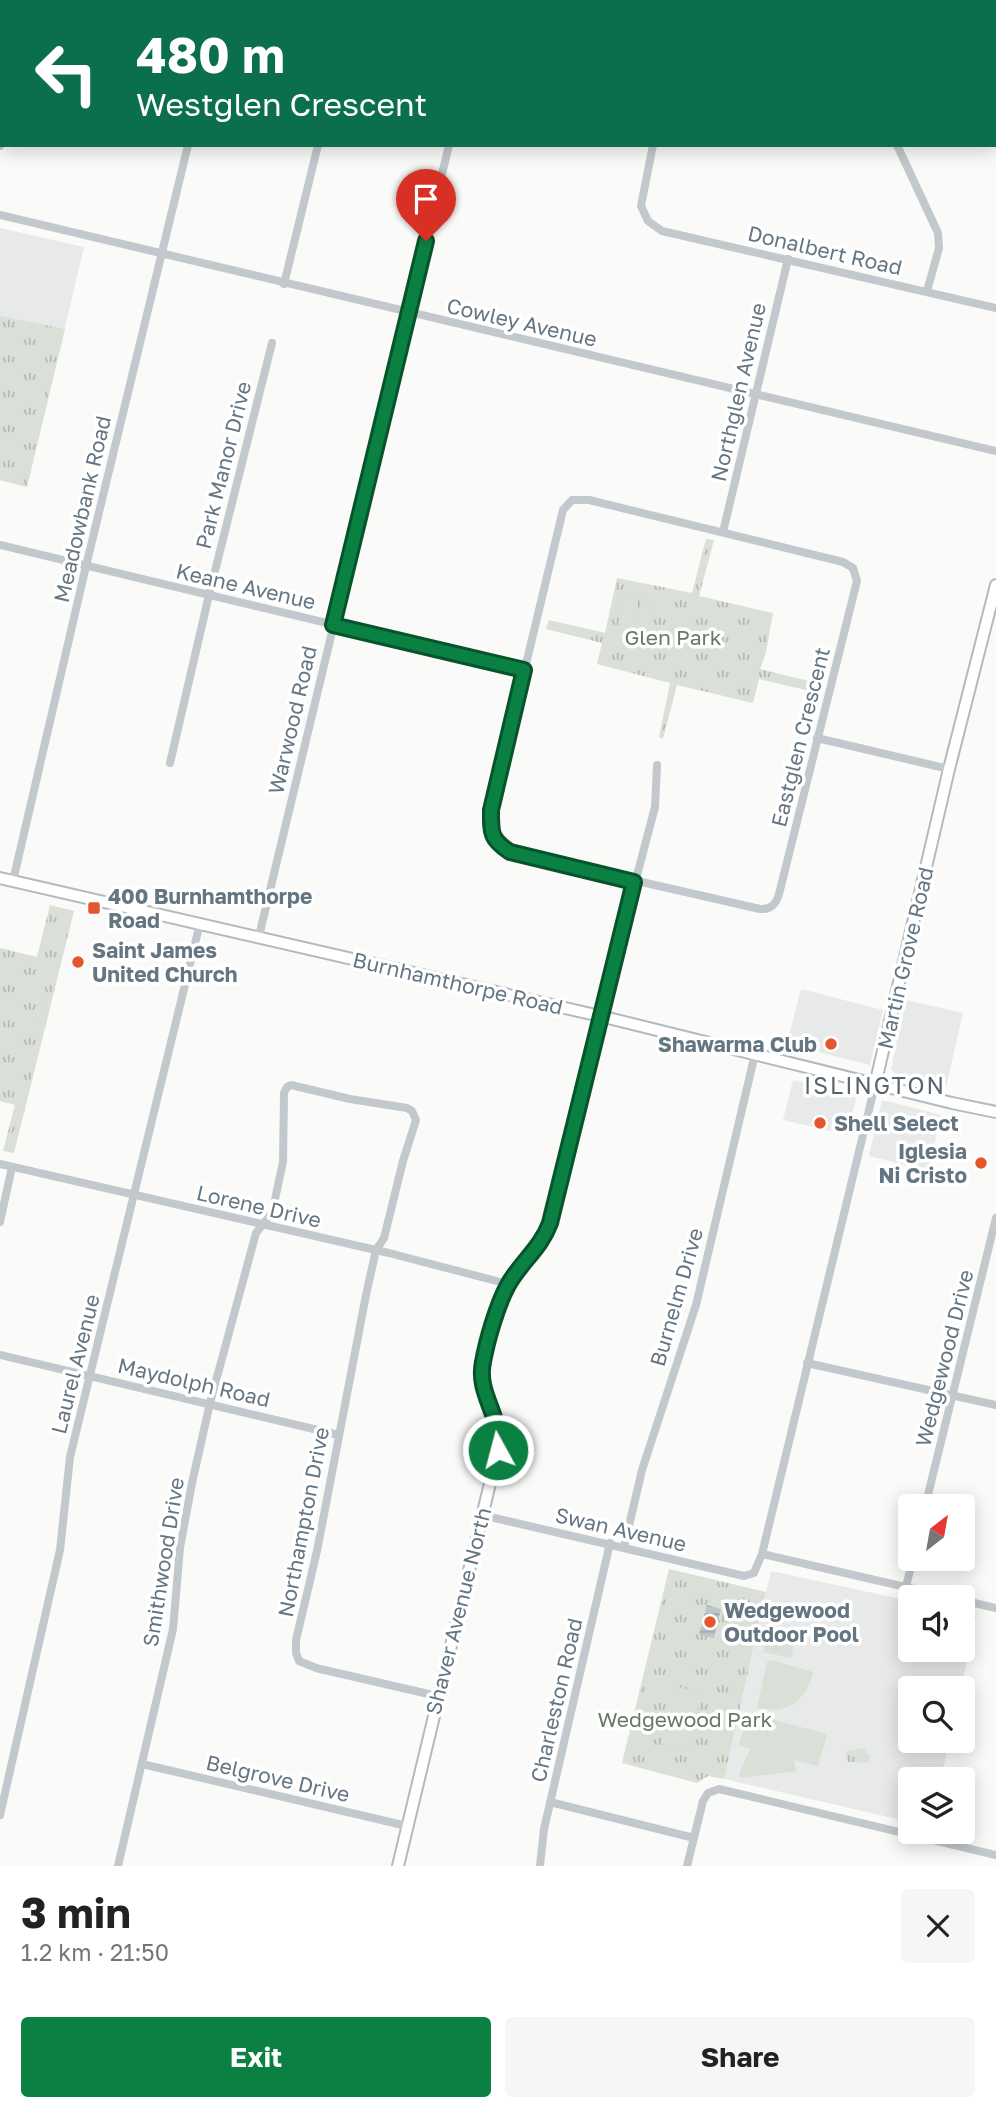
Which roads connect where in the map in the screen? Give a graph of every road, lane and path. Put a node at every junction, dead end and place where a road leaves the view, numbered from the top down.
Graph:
1 (188, 147) edge
2 (318, 147) edge
3 (449, 147) edge
4 (653, 147) edge
5 (898, 147) edge
6 (0, 215) edge
7 (162, 253) junction
8 (788, 259) junction
9 (284, 284) junction
10 (927, 291) junction
11 (996, 308) edge
12 (408, 313) junction
13 (272, 343) dead end
14 (754, 395) junction
15 (996, 451) edge
16 (723, 533) junction
17 (0, 545) edge
18 (86, 566) junction
19 (996, 585) edge
20 (209, 595) junction
21 (333, 625) junction
22 (524, 670) junction
23 (817, 738) junction
24 (170, 763) dead end
25 (657, 765) dead end
26 (949, 769) junction
27 (0, 878) edge
28 (13, 881) junction
29 (634, 882) junction
30 (200, 923) junction
31 (259, 936) junction
32 (600, 1016) junction
33 (755, 1054) junction
34 (875, 1085) junction
35 (996, 1112) edge
36 (0, 1164) edge
37 (12, 1167) junction
38 (134, 1194) junction
39 (996, 1218) edge
40 (0, 1222) edge
41 (261, 1225) junction
42 (376, 1250) junction
43 (509, 1284) junction
44 (0, 1355) edge
45 (807, 1363) junction
46 (91, 1376) junction
47 (953, 1395) junction
48 (210, 1404) junction
49 (996, 1405) edge
50 (339, 1435) junction
51 (928, 1494) edge
52 (482, 1515) junction
53 (610, 1543) junction
54 (624, 1546) junction
55 (762, 1554) junction
56 (752, 1575) joint
57 (902, 1585) edge
58 (975, 1603) edge
59 (996, 1608) edge
60 (437, 1696) junction
61 (142, 1764) junction
62 (550, 1802) junction
63 (0, 1815) edge
64 (407, 1826) junction
65 (694, 1838) junction
66 (996, 1856) edge
67 (118, 1866) edge
68 (398, 1866) edge
69 (541, 1866) edge
70 (687, 1866) edge
71 (994, 1866) edge

1 - 7 street, Meadowbank Road
2 - 9 street
3 - 12 street, Warwood Road
4 - 8 street, Donalbert Road
5 - 10 street
6 - 7 street, Cowley Avenue
7 - 9 street, Cowley Avenue
7 - 18 street, Meadowbank Road
8 - 10 street, Donalbert Road
8 - 14 street, Northglen Avenue
9 - 12 street, Cowley Avenue
10 - 11 street, Donalbert Road
12 - 14 street, Cowley Avenue
12 - 21 street, Warwood Road
13 - 20 street, Park Manor Drive
14 - 15 street, Cowley Avenue
14 - 16 street, Northglen Avenue
16 - 22 street
16 - 23 street, Eastglen Crescent
17 - 18 street, Keane Avenue
18 - 20 street, Keane Avenue
18 - 28 street, Meadowbank Road
19 - 26 main road, Martin Grove Road
20 - 21 street, Keane Avenue
20 - 24 street, Park Manor Drive
21 - 22 street, Keane Avenue
21 - 31 street, Warwood Road
22 - 29 street
23 - 26 street
23 - 29 street, Eastglen Crescent
25 - 29 street, Shaver Avenue North
26 - 34 main road, Martin Grove Road
27 - 28 main road, Burnhamthorpe Road
28 - 30 main road, Burnhamthorpe Road
29 - 32 street, Shaver Avenue North
30 - 31 main road, Burnhamthorpe Road
30 - 38 street, Laurel Avenue
31 - 32 main road, Burnhamthorpe Road
32 - 33 main road, Burnhamthorpe Road
32 - 43 main road, Shaver Avenue North
33 - 34 main road, Burnhamthorpe Road
33 - 54 street, Burnelm Drive
34 - 35 main road, Burnhamthorpe Road
34 - 45 street, Martin Grove Road
36 - 37 street, Lorene Drive
37 - 38 street, Lorene Drive
37 - 40 street
38 - 41 street, Lorene Drive
38 - 46 street, Laurel Avenue
39 - 47 street, Wedgewood Drive
41 - 42 street, Lorene Drive
41 - 42 street, Northampton Drive
41 - 48 street, Smithwood Drive
42 - 43 street, Lorene Drive
42 - 50 street, Northampton Drive
43 - 52 main road, Shaver Avenue North
44 - 46 street, Maydolph Road
45 - 47 street
45 - 55 street, Martin Grove Road
46 - 48 street, Maydolph Road
46 - 63 street, Laurel Avenue
47 - 49 street
47 - 51 street, Wedgewood Drive
48 - 50 street, Maydolph Road
48 - 61 street, Smithwood Drive
50 - 60 street, Northampton Drive
52 - 53 street, Swan Avenue
52 - 60 main road, Shaver Avenue North
53 - 54 street, Swan Avenue
53 - 62 street, Charleston Road
54 - 56 street, Swan Avenue
55 - 56 street, Martin Grove Road
55 - 57 street
58 - 59 street
60 - 64 main road, Shaver Avenue North
61 - 64 street, Belgrove Drive
61 - 67 street, Smithwood Drive
62 - 65 street
62 - 69 street, Charleston Road
64 - 68 main road, Shaver Avenue North
65 - 66 street
65 - 70 street
66 - 71 street

